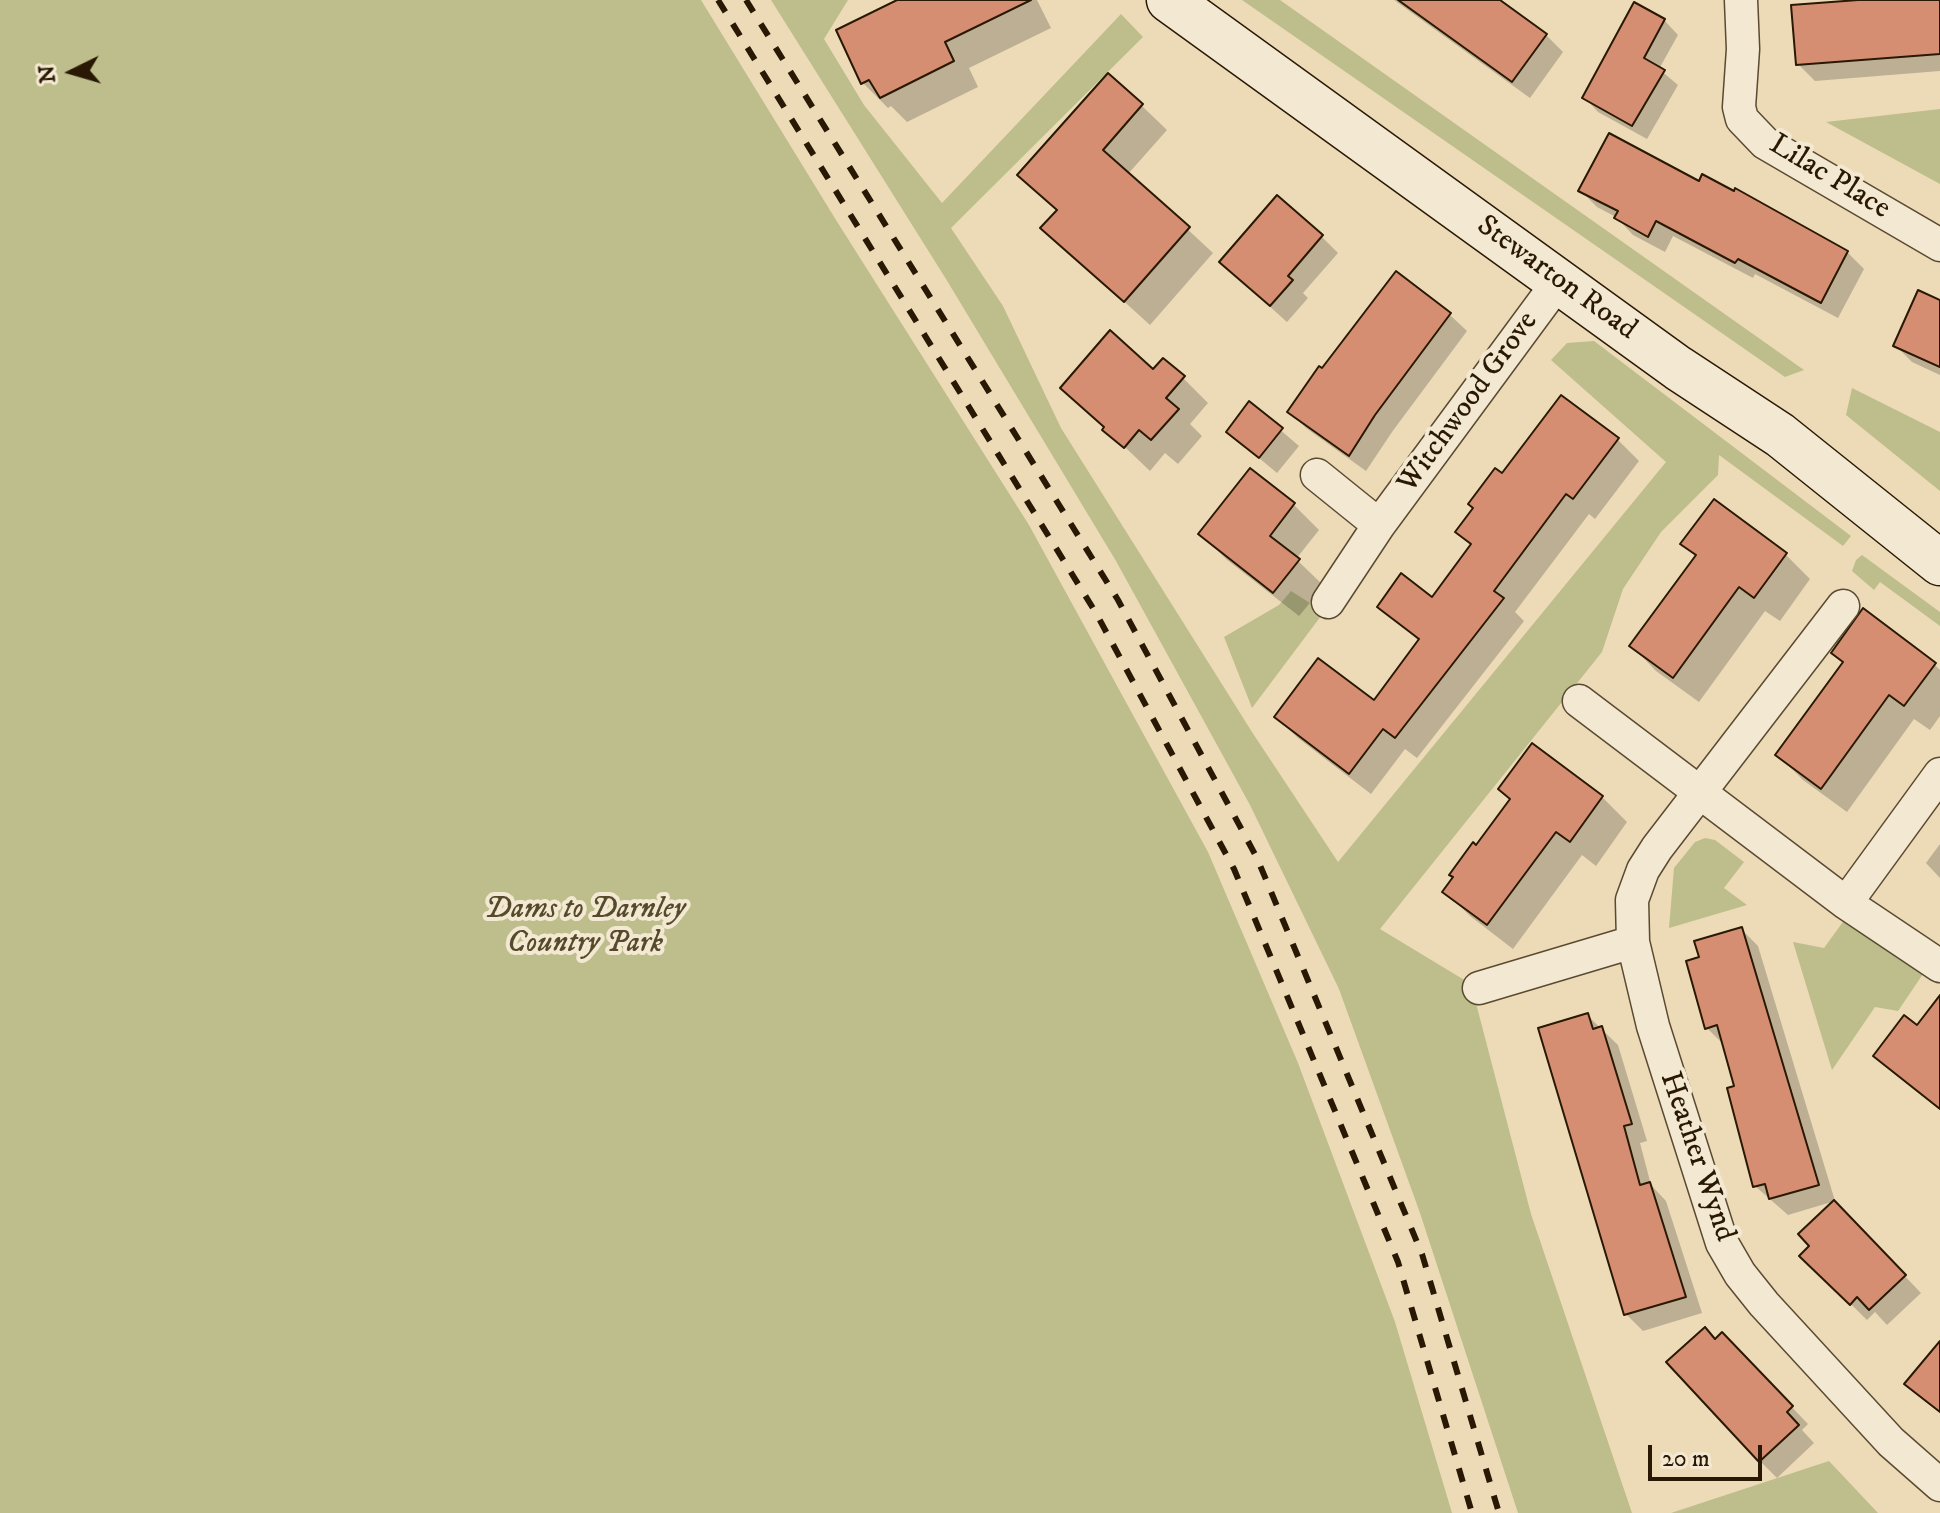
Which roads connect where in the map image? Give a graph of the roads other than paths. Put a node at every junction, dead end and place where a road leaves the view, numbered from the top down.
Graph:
1 (1169, 0) edge
2 (1741, 0) edge
3 (1940, 245) edge
4 (1559, 281) junction
5 (1317, 475) dead end
6 (1379, 525) junction
7 (1940, 563) edge
8 (1328, 602) dead end
9 (1843, 606) dead end
10 (1579, 701) dead end
11 (1940, 774) edge
12 (1700, 793) junction
13 (1846, 903) junction
14 (1633, 942) junction
15 (1940, 966) edge
16 (1479, 988) dead end
17 (1940, 1485) edge
18 (1940, 1504) edge
19 (1933, 1513) edge

1 - 4 main road, Stewarton Road
2 - 3 street, Lilac Place
4 - 6 street, Witchwood Grove
4 - 7 main road, Stewarton Road
5 - 6 street, Witchwood Grove
6 - 8 street, Witchwood Grove
9 - 12 street, Heather Wynd
10 - 12 street
11 - 13 street
12 - 13 street
12 - 14 street, Heather Wynd
13 - 15 street
14 - 16 street
14 - 17 street, Heather Wynd
18 - 19 street

